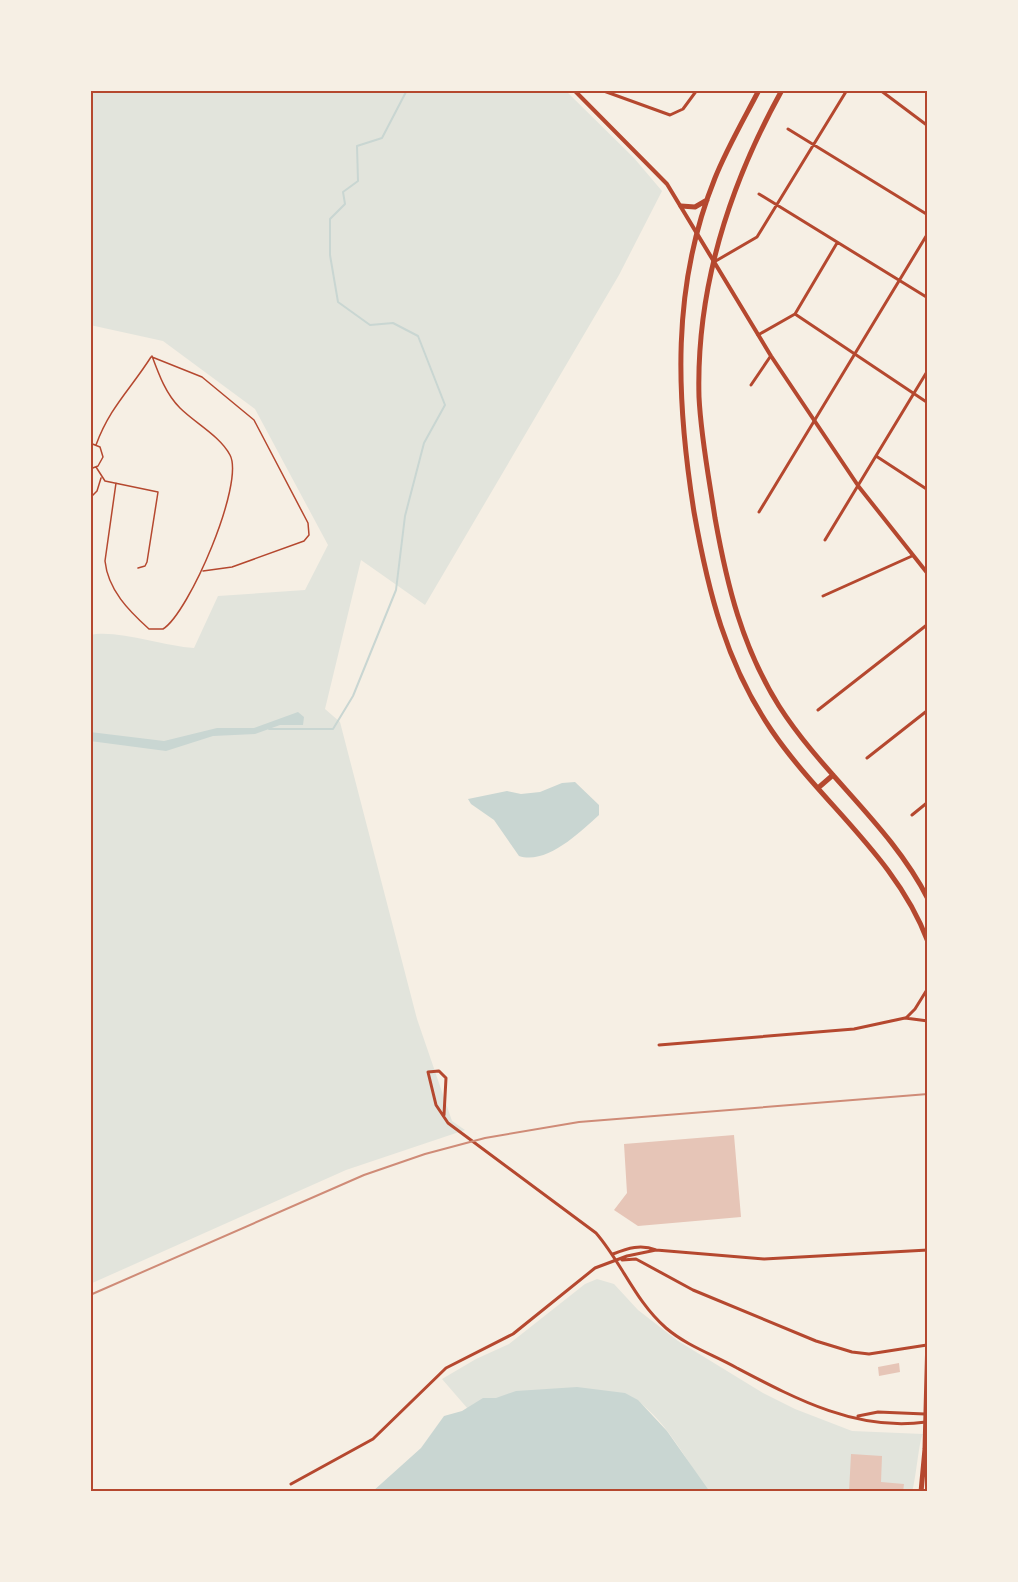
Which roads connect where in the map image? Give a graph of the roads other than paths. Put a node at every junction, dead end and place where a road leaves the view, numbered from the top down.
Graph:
1 (574, 90) edge
2 (601, 90) edge
3 (697, 90) edge
4 (759, 90) edge
5 (782, 90) edge
6 (847, 90) edge
7 (880, 90) edge
8 (928, 126) edge
9 (788, 129) dead end
10 (813, 145) junction
11 (759, 194) dead end
12 (708, 198) junction
13 (776, 205) junction
14 (681, 206) junction
15 (928, 214) edge
16 (928, 233) edge
17 (697, 237) junction
18 (838, 243) junction
19 (713, 262) junction
20 (899, 279) junction
21 (928, 298) edge
22 (795, 314) junction
23 (758, 335) junction
24 (855, 352) junction
25 (771, 356) junction
26 (152, 357) junction
27 (928, 370) edge
28 (751, 384) dead end
29 (914, 393) junction
30 (928, 402) edge
31 (815, 421) junction
32 (90, 443) edge
33 (96, 445) junction
34 (876, 456) junction
35 (96, 467) junction
36 (90, 469) edge
37 (101, 478) junction
38 (116, 483) junction
39 (859, 487) junction
40 (928, 490) edge
41 (90, 498) edge
42 (759, 512) dead end
43 (825, 540) dead end
44 (912, 556) junction
45 (138, 568) dead end
46 (202, 571) junction
47 (928, 573) edge
48 (823, 596) dead end
49 (928, 624) edge
50 (819, 710) dead end
51 (928, 710) edge
52 (867, 758) dead end
53 (833, 775) junction
54 (818, 788) junction
55 (928, 802) edge
56 (912, 815) dead end
57 (928, 899) edge
58 (928, 942) edge
59 (928, 988) edge
60 (906, 1018) junction
61 (928, 1021) edge
62 (659, 1045) dead end
63 (444, 1115) junction
64 (656, 1250) junction
65 (928, 1250) edge
66 (613, 1254) junction
67 (617, 1260) junction
68 (928, 1336) edge
69 (927, 1345) edge
70 (927, 1414) edge
71 (856, 1417) junction
72 (927, 1422) edge
73 (291, 1485) dead end
74 (921, 1492) edge

1 - 14 street
2 - 3 street
4 - 12 highway
5 - 19 highway
6 - 10 street
7 - 8 street
9 - 10 street
10 - 13 street
10 - 15 street
11 - 13 street
12 - 14 highway
12 - 17 highway
13 - 18 street
13 - 19 street
14 - 17 street
16 - 20 street
17 - 19 street
17 - 54 highway
18 - 20 street
18 - 22 street
19 - 23 street
19 - 53 highway
20 - 21 street
20 - 24 street
22 - 23 street
22 - 24 street
23 - 25 street
24 - 29 street
24 - 31 street
25 - 28 street
25 - 31 street
26 - 33 lane
26 - 46 lane
26 - 46 lane
27 - 29 street
29 - 30 street
29 - 34 street
31 - 39 street
31 - 42 street
32 - 33 lane
33 - 35 lane
34 - 39 street
34 - 40 street
35 - 36 lane
35 - 37 lane
37 - 38 lane
37 - 41 lane
38 - 45 lane
38 - 46 lane
39 - 43 street
39 - 44 street
44 - 47 street
44 - 48 street
49 - 50 street
51 - 52 street
53 - 54 highway
53 - 57 highway
54 - 58 highway
55 - 56 street
59 - 60 street
60 - 61 street
60 - 62 street
63 - 63 street
63 - 66 street
64 - 65 street
64 - 66 street
64 - 67 street
66 - 67 street
67 - 69 street
67 - 71 street
67 - 73 street
68 - 69 highway
69 - 70 highway
70 - 71 street
70 - 72 highway
71 - 72 street
72 - 74 highway

